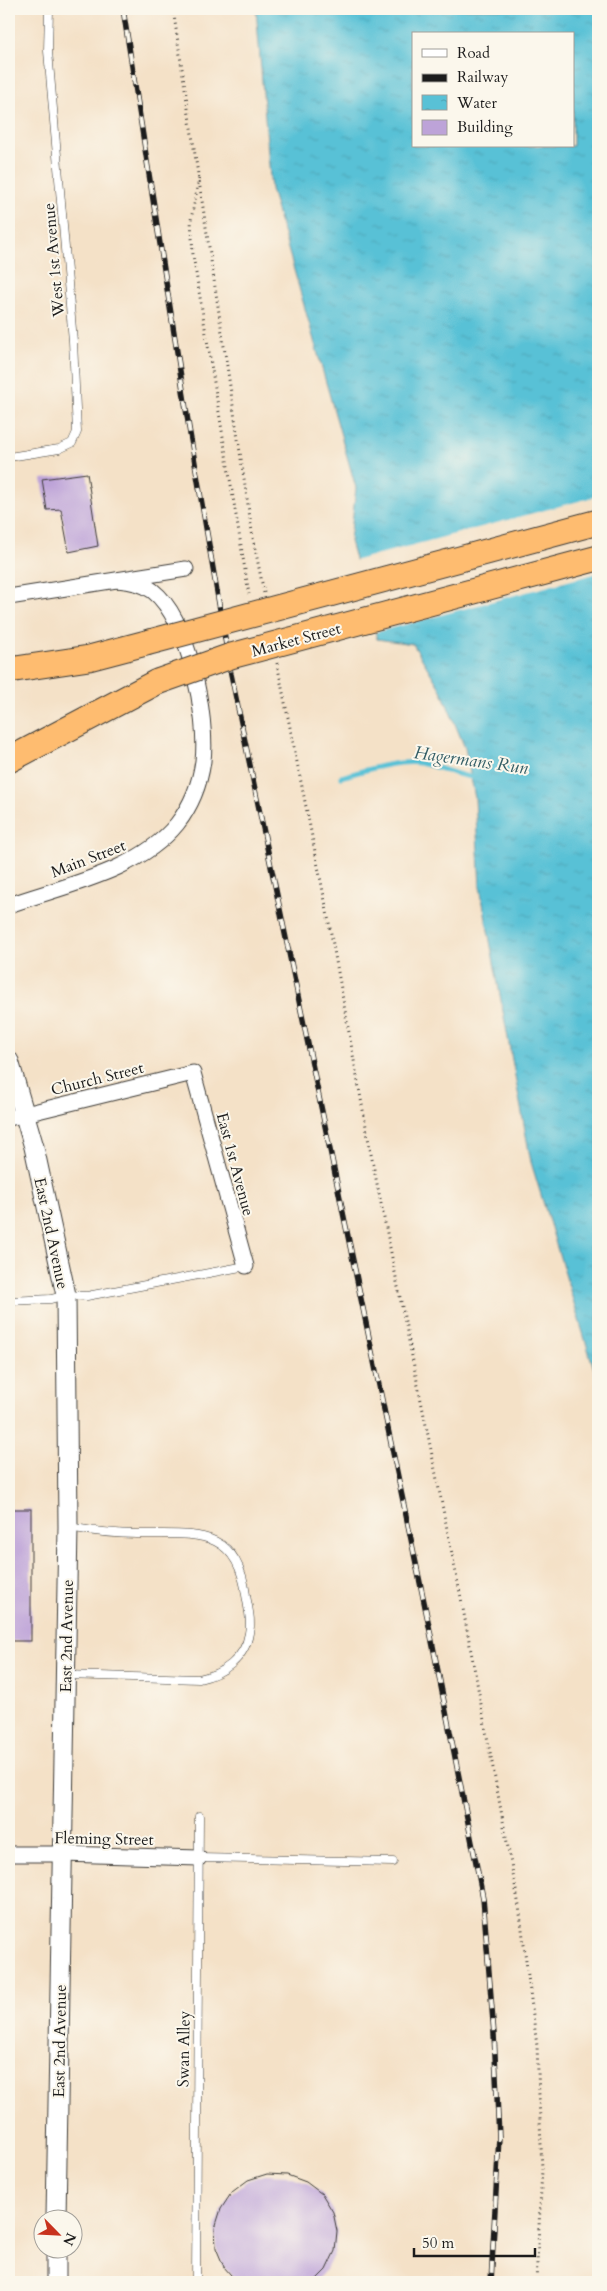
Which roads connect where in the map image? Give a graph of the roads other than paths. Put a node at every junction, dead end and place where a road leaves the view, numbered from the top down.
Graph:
1 (49, 9) edge
2 (9, 457) edge
3 (598, 522) edge
4 (598, 558) edge
5 (186, 569) dead end
6 (118, 580) junction
7 (9, 597) edge
8 (9, 670) edge
9 (9, 760) edge
10 (9, 905) edge
11 (9, 1061) edge
12 (193, 1072) joint
13 (16, 1116) edge
14 (246, 1266) joint
15 (66, 1295) junction
16 (9, 1301) edge
17 (68, 1528) junction
18 (65, 1675) junction
19 (199, 1816) dead end
20 (9, 1854) edge
21 (62, 1854) junction
22 (199, 1858) junction
23 (393, 1862) dead end
24 (56, 2208) edge
25 (56, 2258) edge
26 (56, 2282) edge
27 (196, 2282) edge

1 - 2 lane, West 1st Avenue
3 - 8 highway, bridge
4 - 9 highway, Market Street, bridge
5 - 6 street
6 - 7 street
6 - 10 street, Main Street
11 - 13 street, East 2nd Avenue
12 - 13 street, Church Street
12 - 14 street, East 1st Avenue
13 - 15 street, East 2nd Avenue
14 - 15 lane
15 - 16 lane
15 - 17 street, East 2nd Avenue
17 - 18 street, East 2nd Avenue
17 - 18 lane
18 - 21 street, East 2nd Avenue
19 - 22 lane, Swan Alley
20 - 21 street, Fleming Street
21 - 22 street, Fleming Street
21 - 24 street, East 2nd Avenue
22 - 23 lane
22 - 27 lane, Swan Alley
25 - 26 street

